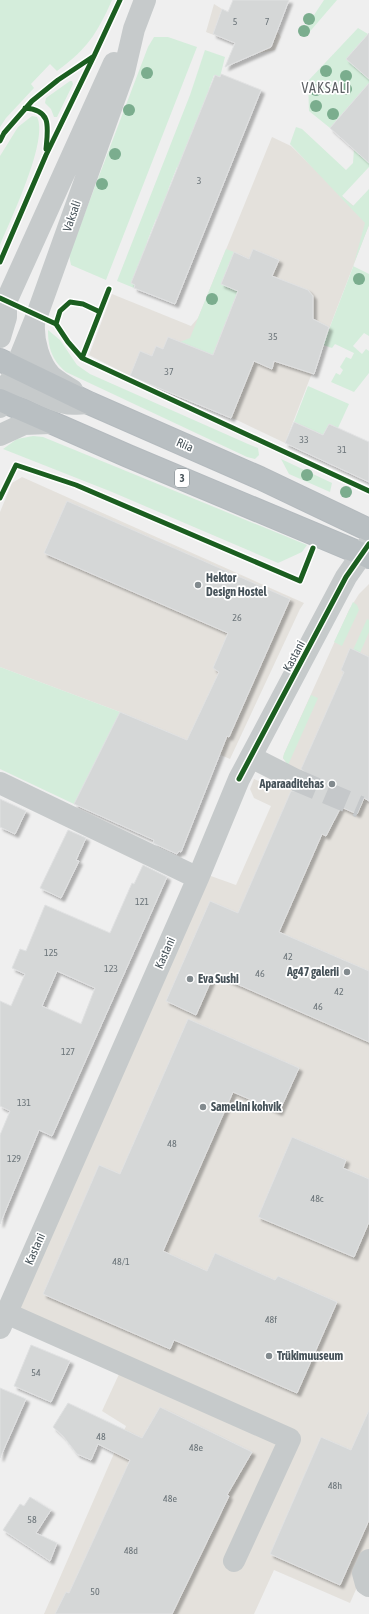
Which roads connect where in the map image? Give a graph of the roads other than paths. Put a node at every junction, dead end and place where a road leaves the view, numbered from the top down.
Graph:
1 (145, 0) edge
2 (134, 29) junction
3 (2, 308) edge
4 (34, 322) junction
5 (0, 337) edge
6 (3, 382) edge
7 (89, 403) junction
8 (50, 423) junction
9 (0, 435) edge
10 (369, 530) edge
11 (367, 551) edge
12 (251, 757) junction
13 (296, 780) tunnel mouth
14 (0, 783) edge
15 (198, 878) junction
16 (3, 1321) edge
17 (369, 1560) edge
18 (234, 1561) dead end
19 (369, 1586) edge

1 - 2 street, Vaksali
2 - 3 street, Vaksali
2 - 4 street, Vaksali
3 - 5 street
4 - 6 street, Vaksali
4 - 7 street
6 - 7 highway, Riia
6 - 8 highway, 3
7 - 10 highway, Riia
8 - 9 street
8 - 11 highway, 3
11 - 12 street, Kastani
12 - 13 street
12 - 15 street, Kastani
14 - 15 street
15 - 16 street, Kastani
16 - 18 street
17 - 19 street

